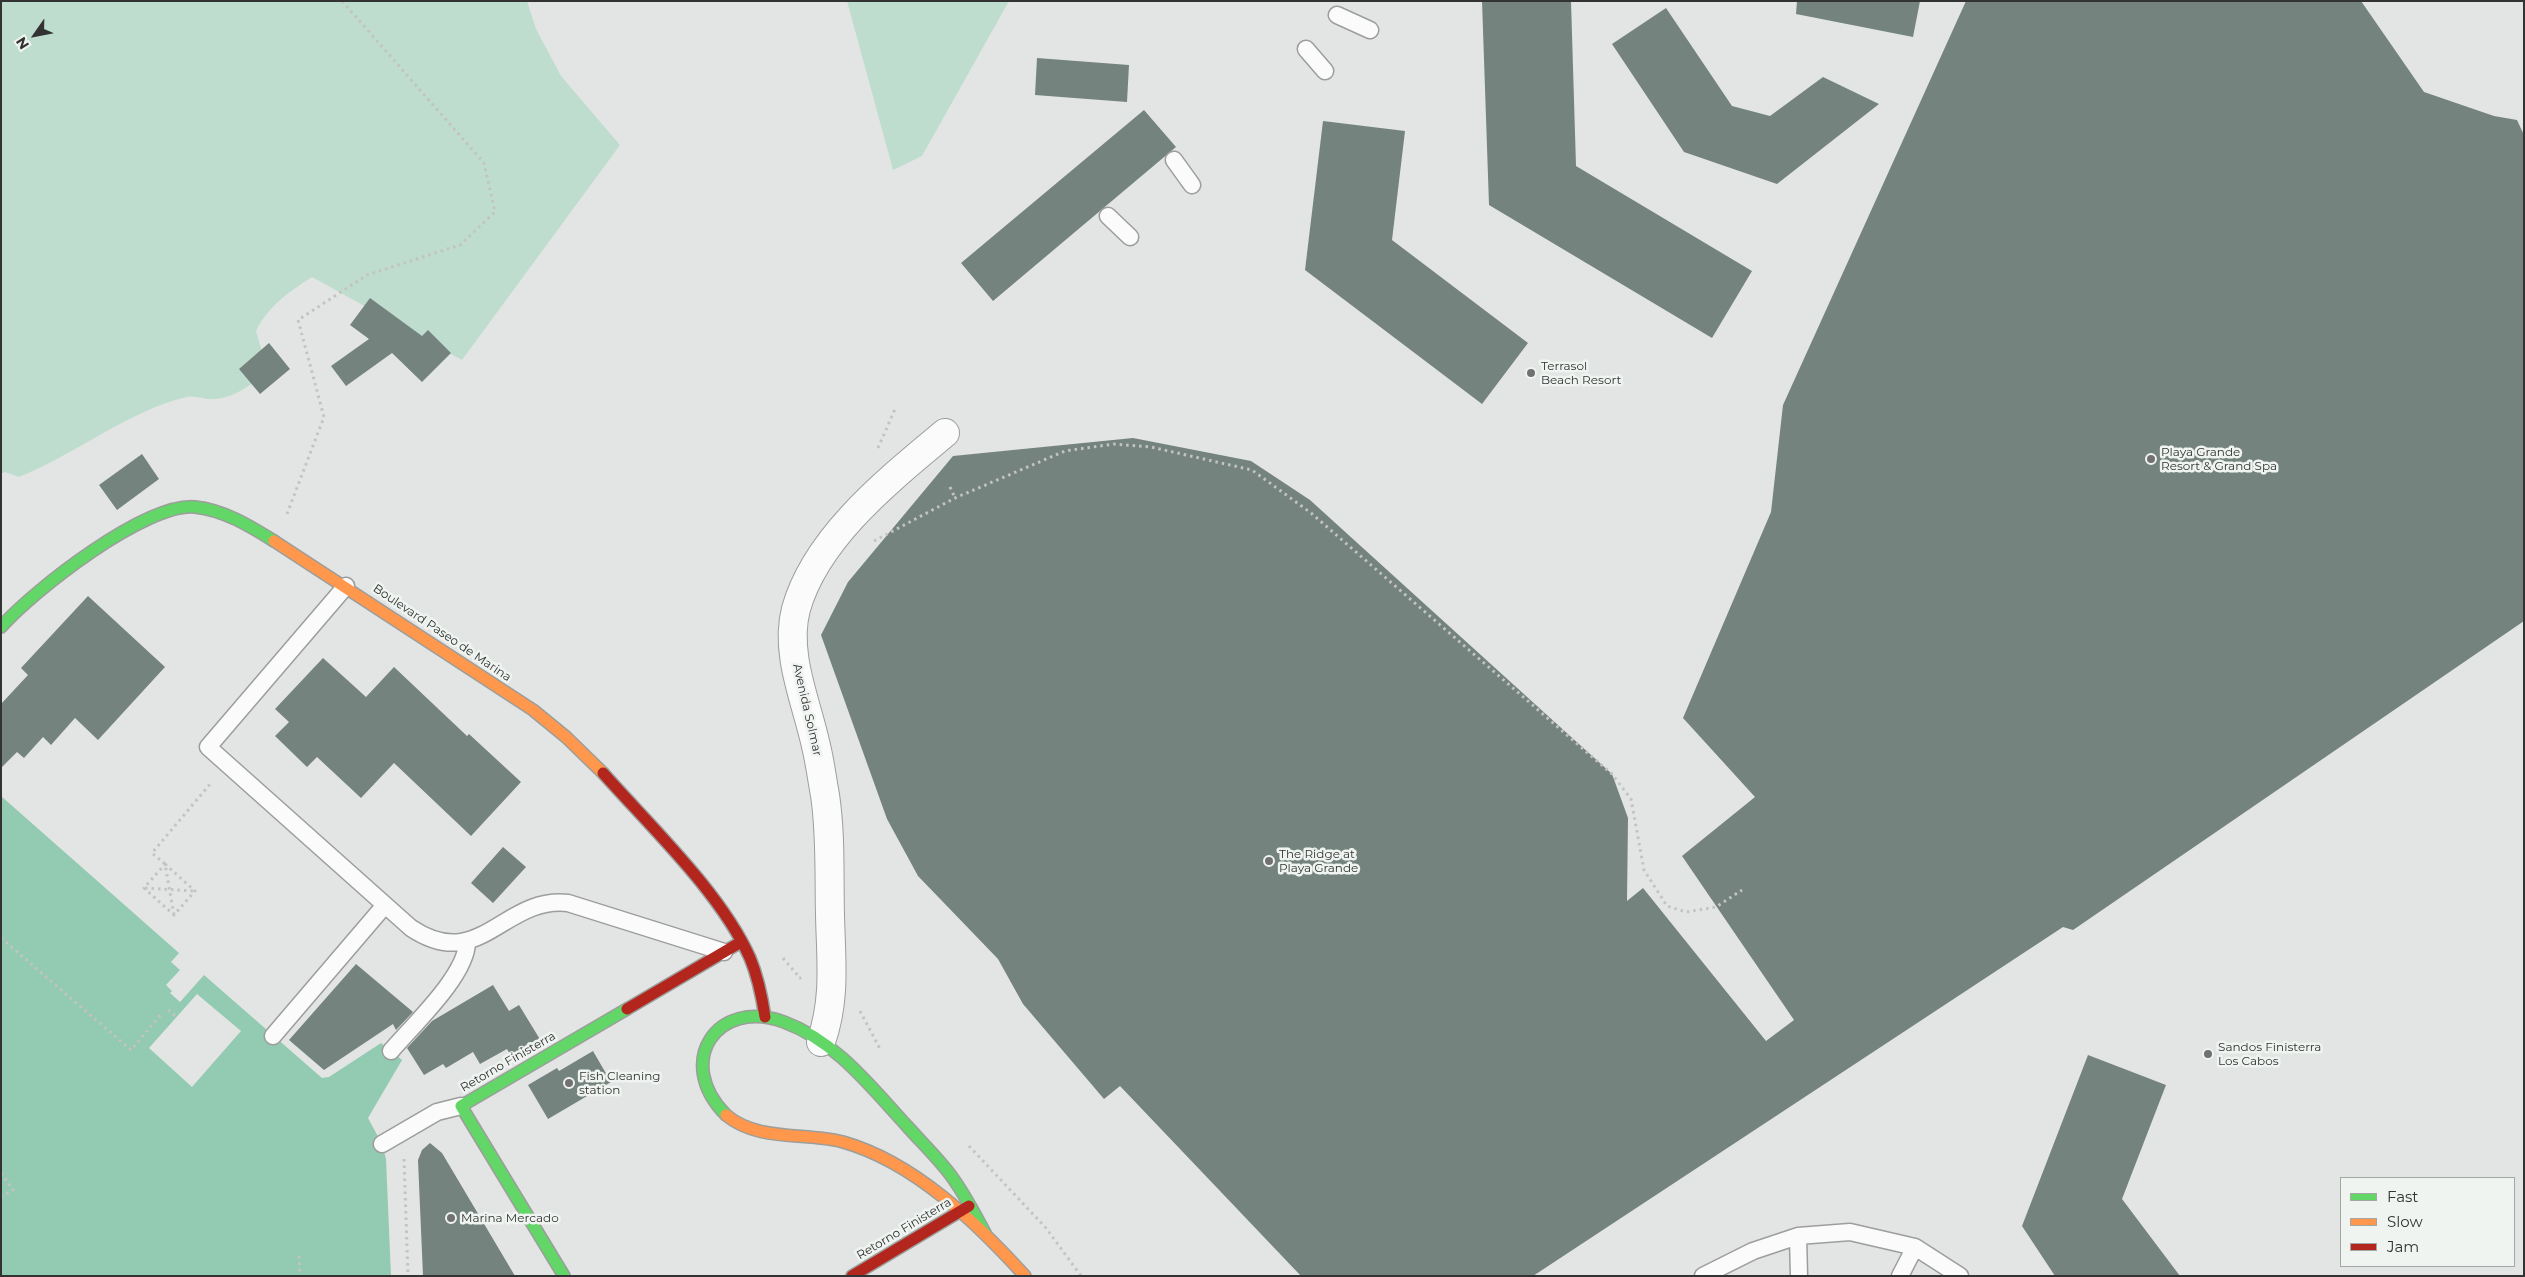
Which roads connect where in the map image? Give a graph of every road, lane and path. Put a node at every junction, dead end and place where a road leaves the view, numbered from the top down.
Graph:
1 (342, 1) edge
2 (1337, 15) dead end
3 (1370, 30) dead end
4 (1306, 49) dead end
5 (1325, 71) dead end
6 (1174, 160) dead end
7 (1192, 185) dead end
8 (1108, 216) dead end
9 (1130, 237) dead end
10 (895, 409) dead end
11 (945, 433) dead end
12 (875, 456) dead end
13 (950, 487) dead end
14 (293, 497) dead end
15 (955, 498) junction
16 (870, 543) dead end
17 (346, 586) junction
18 (1, 627) edge
19 (227, 764) junction
20 (165, 864) junction
21 (144, 888) junction
22 (169, 890) junction
23 (1742, 890) dead end
24 (195, 891) junction
25 (385, 906) junction
26 (174, 915) junction
27 (1, 938) edge
28 (467, 942) junction
29 (740, 942) junction
30 (724, 952) junction
31 (782, 956) dead end
32 (805, 973) dead end
33 (858, 1007) dead end
34 (168, 1010) dead end
35 (163, 1012) dead end
36 (177, 1017) dead end
37 (764, 1017) junction
38 (273, 1036) dead end
39 (821, 1042) junction
40 (391, 1051) dead end
41 (884, 1053) dead end
42 (461, 1106) junction
43 (965, 1140) dead end
44 (382, 1144) dead end
45 (404, 1162) dead end
46 (1, 1173) edge
47 (1, 1197) edge
48 (964, 1209) junction
49 (1798, 1236) junction
50 (1915, 1247) junction
51 (299, 1256) dead end
52 (300, 1276) edge
53 (408, 1276) edge
54 (564, 1276) edge
55 (852, 1276) edge
56 (1025, 1276) edge
57 (1081, 1276) edge
58 (1702, 1276) edge
59 (1799, 1276) edge
60 (1900, 1276) edge
61 (1960, 1276) edge

1 - 14 path
2 - 3 lane
4 - 5 lane
6 - 7 lane
8 - 9 lane
10 - 12 path
11 - 39 street, Avenida Solmar
13 - 15 path
15 - 16 path
15 - 23 path
17 - 18 street, Boulevard Paseo de Marina
17 - 19 lane
17 - 29 street, Boulevard Paseo de Marina
19 - 20 path
19 - 25 lane
20 - 21 path
20 - 22 path
20 - 24 path
21 - 22 path
21 - 26 path
22 - 24 path
22 - 26 path
24 - 26 path
25 - 28 lane
25 - 38 lane
27 - 35 path
28 - 30 lane
28 - 40 lane
29 - 30 street, Retorno Finisterra
29 - 37 street, Boulevard Paseo de Marina
30 - 42 street, Retorno Finisterra
31 - 32 path
33 - 41 path
34 - 36 path
37 - 39 street
37 - 48 street
39 - 48 street
42 - 44 lane
42 - 54 street, Retorno Finisterra
43 - 57 path
45 - 53 path
46 - 47 path
48 - 55 street, Retorno Finisterra
48 - 56 street
49 - 50 lane
49 - 58 lane
49 - 59 lane
50 - 60 lane
50 - 61 lane
51 - 52 path

